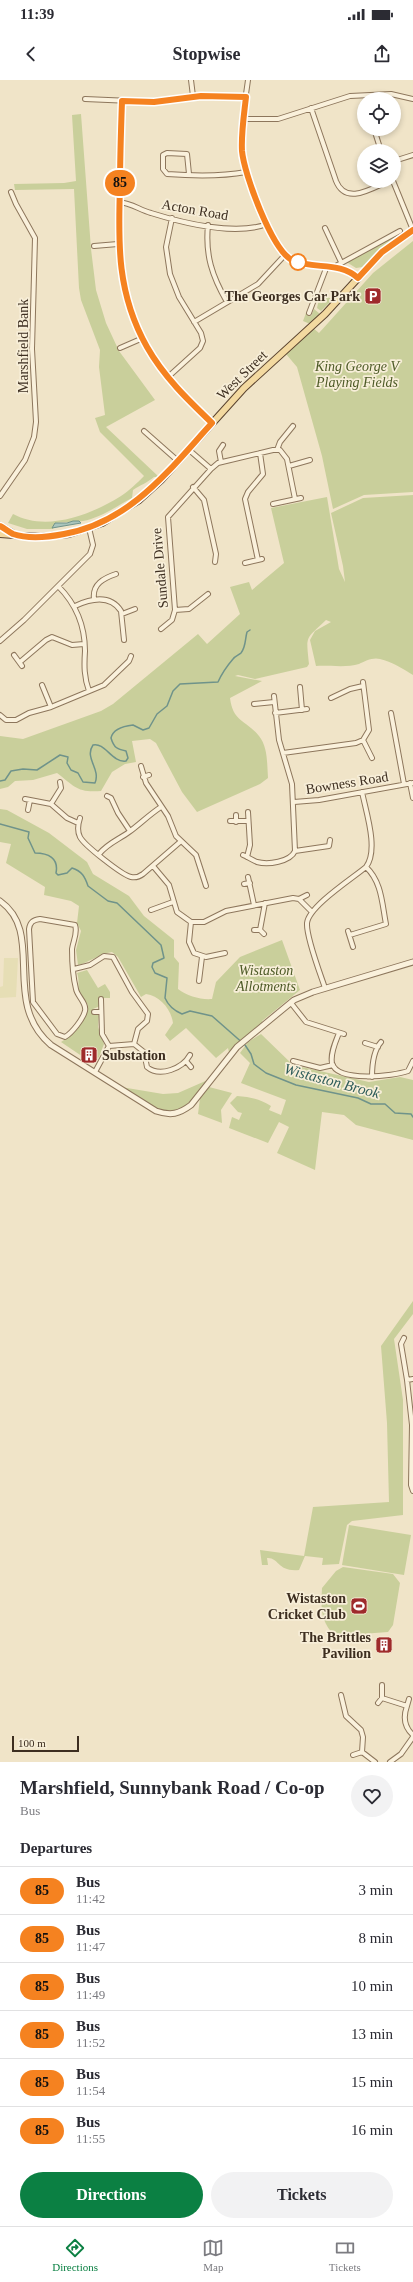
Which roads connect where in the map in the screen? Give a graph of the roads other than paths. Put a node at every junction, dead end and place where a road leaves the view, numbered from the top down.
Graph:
1 (191, 80) edge
2 (248, 80) edge
3 (401, 95) edge
4 (193, 96) junction
5 (246, 97) junction
6 (357, 97) edge
7 (413, 98) edge
8 (85, 99) dead end
9 (122, 101) junction
10 (311, 108) junction
11 (243, 119) junction
12 (413, 155) edge
13 (401, 159) edge
14 (246, 172) junction
15 (189, 174) junction
16 (371, 188) edge
17 (396, 188) edge
18 (11, 192) dead end
19 (119, 202) junction
20 (172, 218) junction
21 (267, 224) junction
22 (208, 225) junction
23 (325, 228) dead end
24 (413, 230) edge
25 (400, 231) dead end
26 (118, 244) junction
27 (94, 246) dead end
28 (285, 255) junction
29 (341, 262) junction
30 (327, 266) junction
31 (334, 267) junction
32 (358, 278) junction
33 (227, 302) junction
34 (309, 313) dead end
35 (194, 322) junction
36 (143, 338) junction
37 (120, 348) dead end
38 (168, 377) junction
39 (212, 423) junction
40 (293, 426) dead end
41 (144, 431) dead end
42 (223, 445) dead end
43 (188, 449) junction
44 (277, 450) junction
45 (260, 453) junction
46 (310, 460) dead end
47 (178, 461) junction
48 (221, 462) junction
49 (289, 466) junction
50 (211, 469) junction
51 (193, 487) junction
52 (0, 496) edge
53 (301, 498) dead end
54 (296, 499) junction
55 (273, 504) dead end
56 (0, 526) edge
57 (89, 528) junction
58 (0, 534) edge
59 (13, 534) junction
60 (215, 562) dead end
61 (245, 563) dead end
62 (116, 574) dead end
63 (58, 586) junction
64 (208, 594) dead end
65 (94, 599) junction
66 (75, 606) junction
67 (135, 609) dead end
68 (175, 610) junction
69 (122, 614) junction
70 (161, 629) dead end
71 (124, 640) dead end
72 (0, 641) edge
73 (84, 644) junction
74 (14, 655) dead end
75 (131, 656) dead end
76 (42, 685) dead end
77 (300, 687) dead end
78 (89, 691) junction
79 (306, 692) dead end
80 (300, 693) junction
81 (339, 695) junction
82 (274, 696) dead end
83 (331, 698) dead end
84 (341, 701) dead end
85 (274, 702) junction
86 (51, 707) junction
87 (259, 709) dead end
88 (307, 709) dead end
89 (302, 710) junction
90 (275, 713) junction
91 (391, 713) dead end
92 (0, 714) edge
93 (363, 740) junction
94 (283, 753) junction
95 (372, 758) dead end
96 (141, 766) dead end
97 (149, 775) dead end
98 (144, 777) junction
99 (60, 782) dead end
100 (412, 783) edge
101 (404, 784) junction
102 (362, 792) junction
103 (115, 794) dead end
104 (413, 798) edge
105 (294, 802) junction
106 (51, 804) junction
107 (161, 807) junction
108 (28, 810) dead end
109 (248, 812) dead end
110 (236, 815) dead end
111 (248, 821) junction
112 (230, 822) dead end
113 (236, 822) junction
114 (130, 831) junction
115 (330, 840) dead end
116 (180, 842) junction
117 (295, 851) junction
118 (99, 854) junction
119 (153, 866) junction
120 (366, 867) junction
121 (248, 877) dead end
122 (250, 883) junction
123 (244, 884) dead end
124 (206, 886) dead end
125 (307, 895) dead end
126 (300, 899) junction
127 (0, 901) edge
128 (173, 902) junction
129 (265, 903) junction
130 (254, 905) junction
131 (151, 910) dead end
132 (312, 912) junction
133 (191, 922) junction
134 (254, 930) dead end
135 (260, 930) junction
136 (264, 934) dead end
137 (353, 947) dead end
138 (202, 957) junction
139 (223, 960) dead end
140 (413, 962) edge
141 (74, 969) junction
142 (194, 972) dead end
143 (200, 973) junction
144 (199, 981) dead end
145 (325, 988) junction
146 (101, 999) dead end
147 (291, 1003) junction
148 (94, 1012) dead end
149 (101, 1012) junction
150 (339, 1033) junction
151 (344, 1034) dead end
152 (382, 1042) dead end
153 (365, 1043) dead end
154 (134, 1044) junction
155 (109, 1046) junction
156 (378, 1047) junction
157 (190, 1055) dead end
158 (297, 1060) dead end
159 (186, 1061) junction
160 (413, 1061) edge
161 (333, 1065) junction
162 (191, 1066) dead end
163 (95, 1072) junction
164 (372, 1077) junction
165 (404, 1338) dead end
166 (413, 1379) edge
167 (407, 1380) junction
168 (413, 1491) edge
169 (382, 1685) dead end
170 (341, 1695) dead end
171 (382, 1698) junction
172 (409, 1700) dead end
173 (378, 1703) dead end
174 (407, 1706) junction
175 (413, 1736) edge
176 (362, 1752) junction
177 (353, 1755) dead end
178 (375, 1762) edge
179 (390, 1762) edge

1 - 4 street
2 - 5 street
3 - 7 street
4 - 5 street
4 - 9 street
5 - 11 street
6 - 10 street
8 - 9 street
9 - 19 street
10 - 11 street
10 - 16 street
11 - 14 street
12 - 13 street
14 - 15 street
14 - 21 street
15 - 15 street
17 - 24 street
18 - 52 street, Marshfield Bank
19 - 20 street, Acton Road
19 - 26 street
20 - 22 street, Acton Road
20 - 35 street
21 - 22 street, Acton Road
21 - 28 street
22 - 33 street
23 - 29 street
24 - 32 main road, West Street
25 - 29 street
26 - 27 street
26 - 36 street
28 - 30 street
28 - 33 street
29 - 31 street
30 - 31 street
30 - 34 street
31 - 32 street
32 - 39 main road, West Street
33 - 35 street
35 - 38 street
36 - 37 street
36 - 38 street
38 - 39 street
39 - 43 main road, West Street
40 - 44 street
41 - 47 street
42 - 48 street
43 - 47 main road, West Street
43 - 50 street
44 - 45 street
44 - 49 street
45 - 48 street
45 - 61 street
46 - 49 street
47 - 57 main road, West Street
48 - 50 street, Sundale Drive
49 - 54 street
50 - 51 street, Sundale Drive
51 - 60 street
51 - 68 street, Sundale Drive
53 - 54 street
54 - 55 street
56 - 59 main road, West Street
57 - 59 main road, West Street
57 - 63 street
58 - 59 main road, West Street
62 - 65 street
63 - 66 street
63 - 72 street
64 - 68 street
65 - 66 street
65 - 69 street
66 - 73 street
67 - 69 street
68 - 70 street, Sundale Drive
69 - 71 street
73 - 74 street
73 - 78 street
75 - 78 street
76 - 86 street
77 - 80 street
78 - 86 street
79 - 80 street
80 - 89 street
81 - 83 street
81 - 84 street
81 - 93 street
82 - 85 street
85 - 87 street
85 - 90 street
86 - 92 street
88 - 89 street
89 - 90 street
90 - 94 street
91 - 101 street
93 - 94 street
93 - 95 street
94 - 105 street
96 - 98 street
97 - 98 street
98 - 107 street
99 - 106 street
100 - 101 street, Bowness Road
100 - 104 street
101 - 102 street, Bowness Road
102 - 105 street, Bowness Road
102 - 120 street
103 - 114 street
105 - 117 street, Bowness Road
106 - 108 street
106 - 118 street
107 - 114 street
107 - 116 street
109 - 111 street
110 - 113 street
111 - 113 street
111 - 117 street
112 - 113 street
114 - 118 street
115 - 117 street
116 - 119 street
116 - 124 street
118 - 119 street
119 - 128 street
120 - 132 street
120 - 137 street
121 - 122 street
122 - 123 street
122 - 130 street
125 - 126 street
126 - 129 street
126 - 132 street
127 - 163 street
128 - 131 street
128 - 133 street
129 - 130 street
129 - 135 street
130 - 133 street
132 - 145 street
133 - 138 street
134 - 135 street
135 - 136 street
138 - 139 street
138 - 143 street
140 - 145 street
141 - 141 street
141 - 154 street
142 - 143 street
143 - 144 street
145 - 147 street
146 - 149 street
147 - 150 street
147 - 163 street
148 - 149 street
149 - 155 street
150 - 151 street
150 - 161 street
152 - 156 street
153 - 156 street
154 - 155 street
154 - 159 street
155 - 163 street
156 - 164 street
157 - 159 street
158 - 161 street
159 - 162 street
160 - 164 street
161 - 164 street
165 - 167 street
166 - 167 street
167 - 168 street
169 - 171 street
170 - 176 street
171 - 173 street
171 - 174 street
172 - 174 street
174 - 175 street
175 - 179 street
176 - 177 street
176 - 178 street

